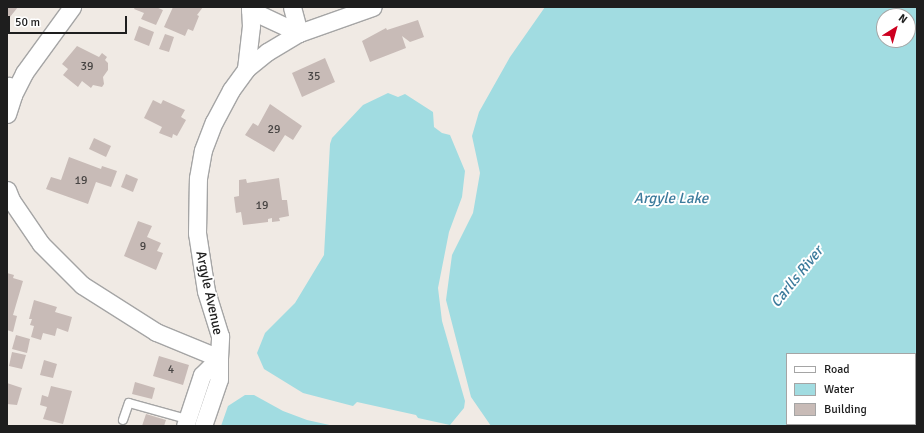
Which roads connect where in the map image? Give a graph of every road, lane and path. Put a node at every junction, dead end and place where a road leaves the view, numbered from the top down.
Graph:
1 (72, 7) edge
2 (292, 7) edge
3 (373, 7) edge
4 (250, 9) edge
5 (299, 33) junction
6 (246, 69) junction
7 (10, 89) edge
8 (7, 114) edge
9 (7, 190) edge
10 (219, 358) junction
11 (123, 420) dead end
12 (185, 422) edge
13 (204, 425) edge

1 - 7 street
2 - 5 street
3 - 5 street, Argyle Avenue
4 - 5 street
4 - 6 street
5 - 6 street, Argyle Avenue
6 - 10 street, Argyle Avenue
7 - 8 street
9 - 10 street
10 - 12 street
10 - 13 street, Argyle Avenue
11 - 12 lane
12 - 13 lane

